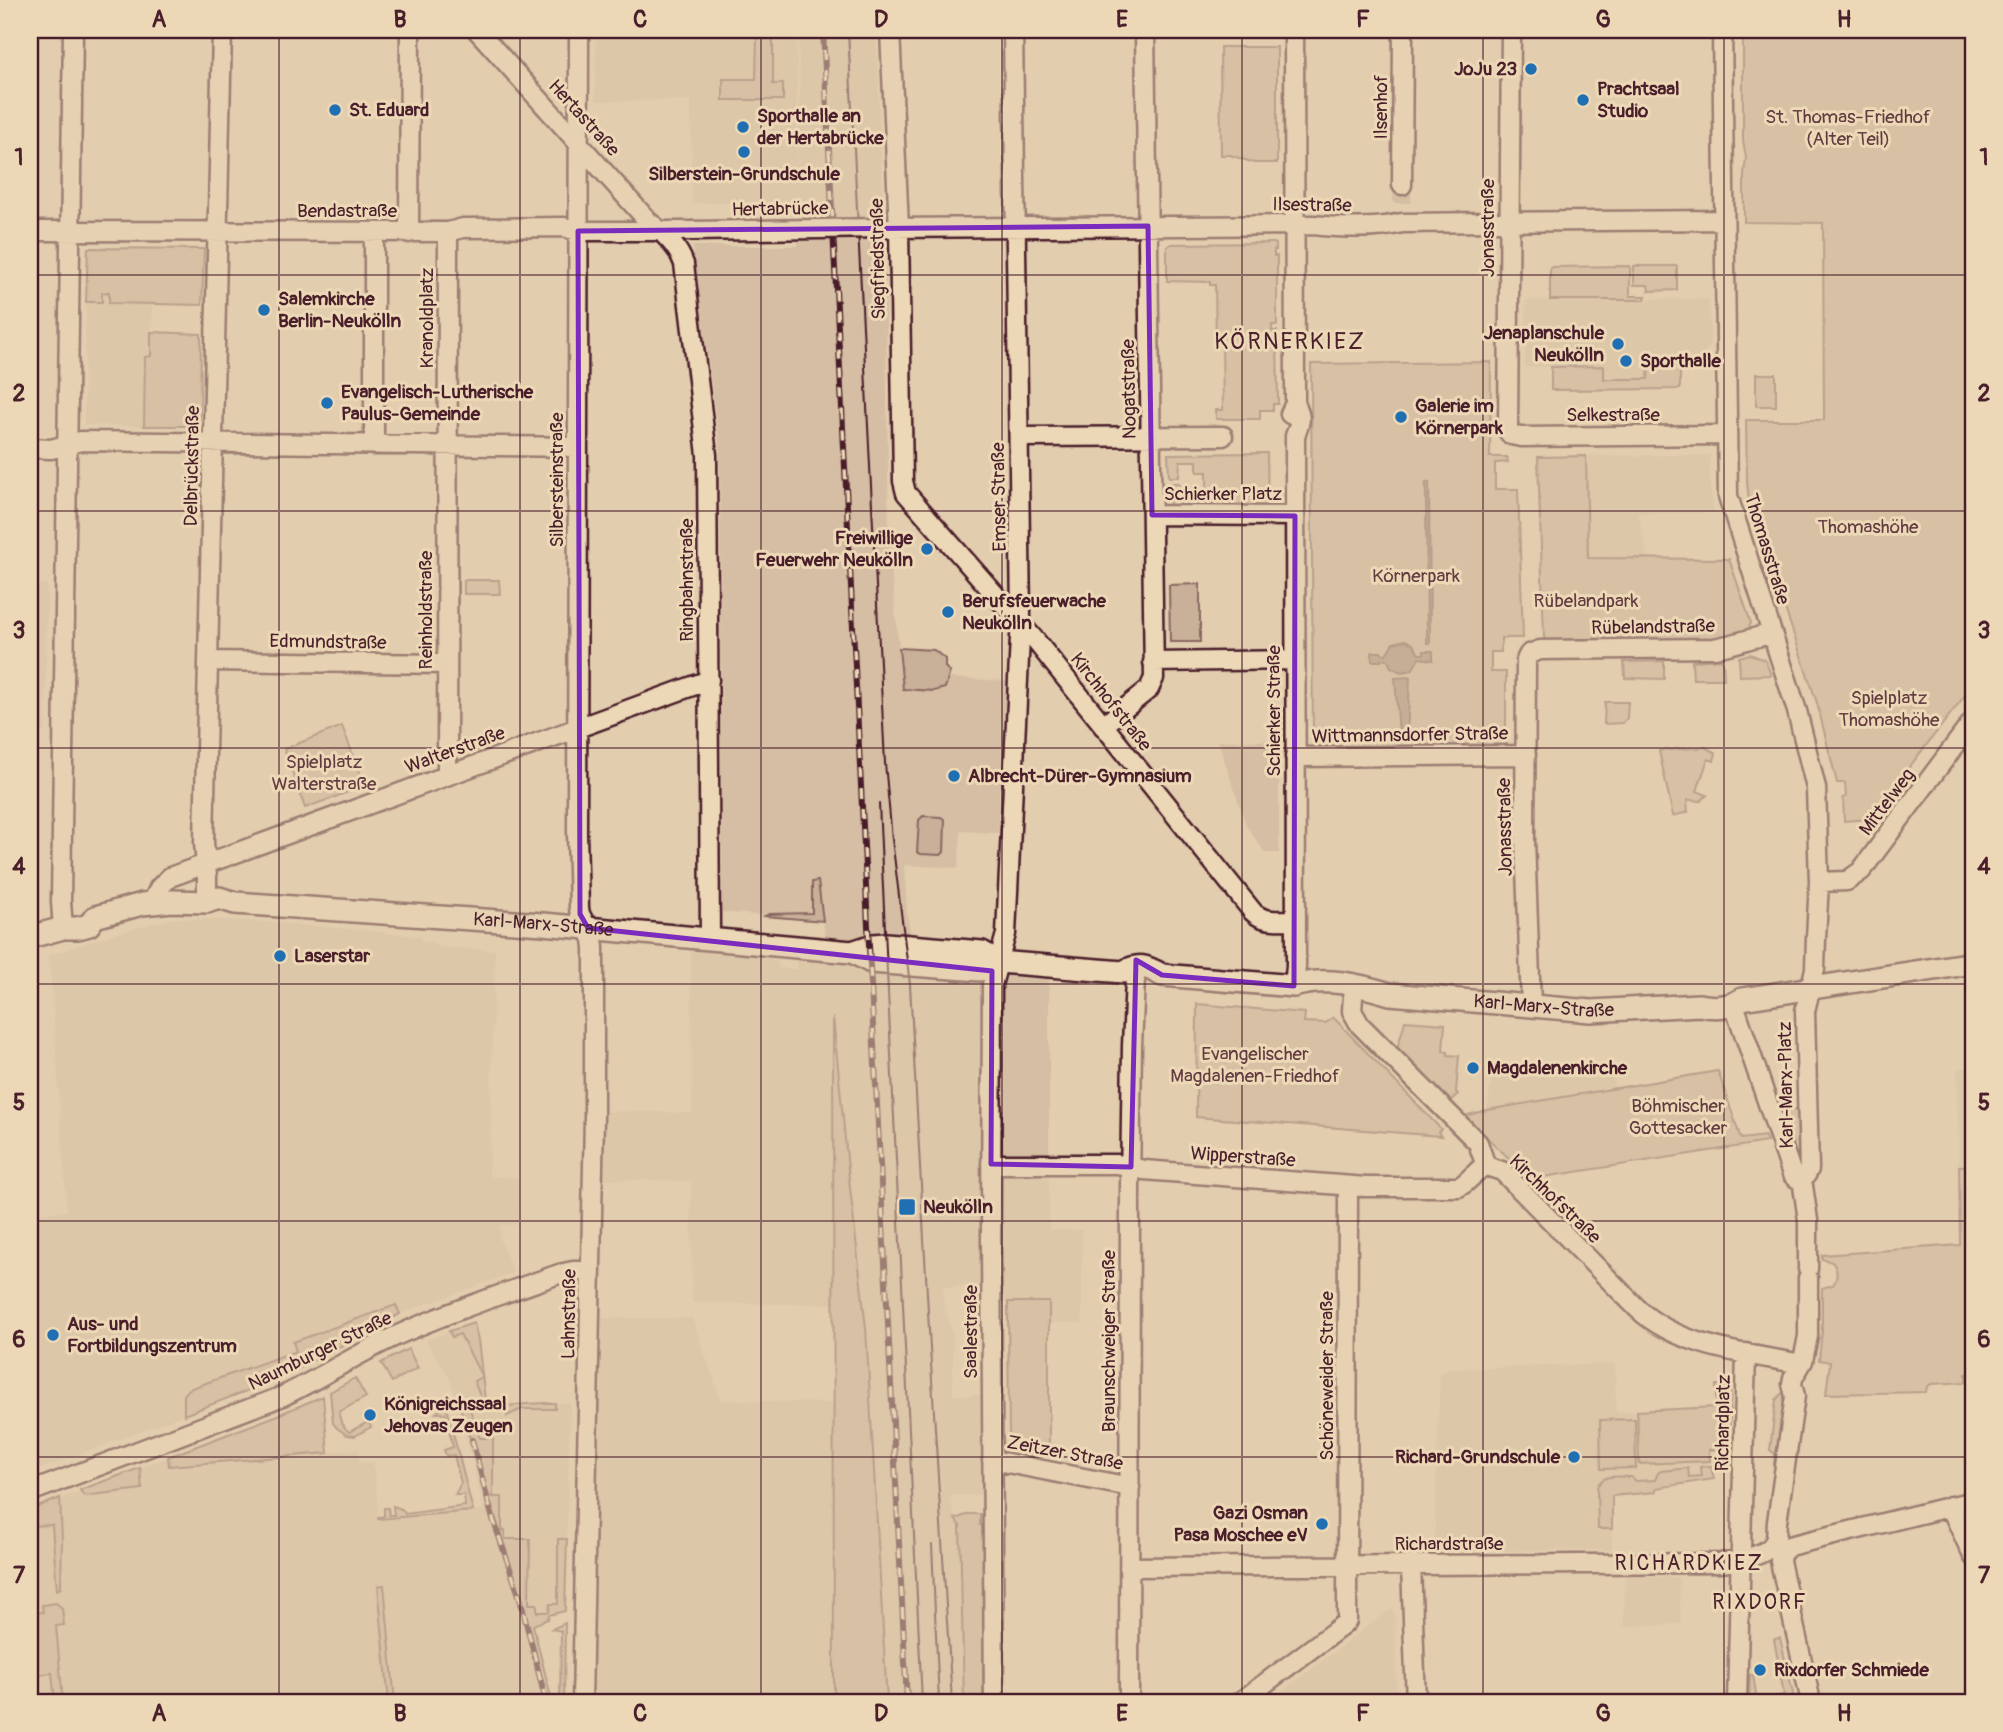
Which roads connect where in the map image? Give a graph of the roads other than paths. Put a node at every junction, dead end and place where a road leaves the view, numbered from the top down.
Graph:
1 (73, 30) edge
2 (222, 30) edge
3 (410, 30) edge
4 (477, 30) edge
5 (579, 30) edge
6 (890, 30) edge
7 (1013, 30) edge
8 (1145, 30) edge
9 (1294, 30) edge
10 (1402, 30) edge
11 (1511, 30) edge
12 (1722, 30) edge
13 (579, 143) junction
14 (1402, 185) tunnel mouth
15 (1724, 220) junction
16 (1510, 223) junction
17 (1294, 225) junction
18 (1148, 226) junction
19 (1016, 227) junction
20 (892, 228) junction
21 (30, 231) edge
22 (70, 231) junction
23 (578, 231) junction
24 (662, 231) junction
25 (218, 232) junction
26 (448, 232) junction
27 (374, 233) junction
28 (410, 233) junction
29 (1508, 426) joint
30 (1726, 435) junction
31 (1223, 436) dead end
32 (1019, 437) junction
33 (1151, 437) junction
34 (213, 443) junction
35 (66, 445) junction
36 (374, 445) junction
37 (447, 446) junction
38 (578, 446) junction
39 (30, 448) edge
40 (904, 487) joint
41 (1152, 515) junction
42 (1295, 516) junction
43 (1021, 624) junction
44 (1772, 634) junction
45 (1533, 652) joint
46 (1296, 660) junction
47 (208, 661) junction
48 (1153, 662) junction
49 (447, 664) junction
50 (709, 680) junction
51 (680, 690) junction
52 (709, 710) junction
53 (1973, 721) edge
54 (1103, 726) junction
55 (577, 728) junction
56 (1526, 755) junction
57 (1296, 757) junction
58 (447, 775) junction
59 (206, 864) junction
60 (1819, 882) junction
61 (152, 902) junction
62 (207, 902) junction
63 (1296, 920) junction
64 (63, 928) junction
65 (588, 928) junction
66 (30, 937) edge
67 (710, 938) junction
68 (999, 962) junction
69 (1973, 963) edge
70 (1129, 975) junction
71 (1294, 986) junction
72 (1811, 988) junction
73 (1390, 994) junction
74 (1353, 997) junction
75 (1738, 1002) junction
76 (1531, 1006) junction
77 (991, 1164) junction
78 (1486, 1166) junction
79 (1131, 1167) junction
80 (1802, 1179) junction
81 (1348, 1186) junction
82 (591, 1271) junction
83 (1739, 1352) junction
84 (1801, 1364) junction
85 (992, 1460) junction
86 (1130, 1487) junction
87 (30, 1492) edge
88 (1973, 1501) edge
89 (1950, 1506) junction
90 (1774, 1556) junction
91 (1973, 1556) edge
92 (1741, 1560) junction
93 (1411, 1565) junction
94 (1348, 1566) junction
95 (1129, 1567) junction
96 (582, 1702) edge
97 (994, 1702) edge
98 (1129, 1702) edge
99 (1240, 1702) edge
100 (1416, 1702) edge
101 (1737, 1702) edge
102 (1811, 1702) edge

1 - 22 street
2 - 25 street, Delbrückstraße
3 - 28 street
4 - 13 street, Hertastraße
5 - 13 street, Silbersteinstraße
6 - 20 street, Siegfriedstraße
7 - 19 street, Emser Straße
8 - 18 street, Nogatstraße
9 - 17 street, Schierker Straße
10 - 14 street, Ilsenhof
11 - 16 street, Jonasstraße
12 - 15 street, Thomasstraße
13 - 23 street, Silbersteinstraße
13 - 24 street, Hertastraße
15 - 16 street, Ilsestraße
15 - 30 street, Thomasstraße
16 - 17 street, Ilsestraße
16 - 29 street, Jonasstraße
17 - 18 street, Ilsestraße
17 - 42 street, Schierker Straße
18 - 19 street, Ilsestraße
18 - 33 street, Nogatstraße
19 - 20 street, Ilsestraße
19 - 32 street, Emser Straße
20 - 24 street, Hertabrücke, bridge
20 - 40 street, Siegfriedstraße
21 - 22 street, Bendastraße
22 - 25 street, Bendastraße
22 - 35 street
23 - 24 street, Bendastraße
23 - 26 street, Bendastraße
23 - 38 street, Silbersteinstraße
24 - 50 street, Ringbahnstraße
25 - 27 street, Bendastraße
25 - 34 street, Delbrückstraße
26 - 28 street, Bendastraße
26 - 37 street, Kranoldplatz
27 - 28 street, Bendastraße
27 - 36 street
29 - 30 street, Selkestraße
30 - 44 street, Thomasstraße
31 - 33 street
32 - 33 street
32 - 43 street, Emser Straße
33 - 41 street, Nogatstraße
34 - 35 street
34 - 36 street
34 - 47 street, Delbrückstraße
35 - 39 street
35 - 64 street
36 - 37 street
37 - 38 street
37 - 49 street, Reinholdstraße
38 - 55 street, Silbersteinstraße
40 - 43 street, Kirchhofstraße
41 - 42 street, Schierker Platz
41 - 48 street, Nogatstraße
42 - 46 street, Schierker Straße
43 - 54 street, Kirchhofstraße
43 - 68 street, Emser Straße
44 - 45 street, Rübelandstraße
44 - 60 street, Thomasstraße
45 - 56 street, Jonasstraße
46 - 48 street
46 - 57 street, Schierker Straße
47 - 49 street, Edmundstraße
47 - 59 street, Delbrückstraße
48 - 54 street, Nogatstraße
49 - 58 street, Reinholdstraße
50 - 51 street, Walterstraße
50 - 52 street, Ringbahnstraße
51 - 52 street
51 - 55 street, Walterstraße
52 - 67 street, Ringbahnstraße
53 - 60 street, Mittelweg
54 - 63 street, Kirchhofstraße
55 - 58 street, Walterstraße
55 - 65 street, Silbersteinstraße
56 - 57 street, Wittmannsdorfer Straße
56 - 76 street, Jonasstraße
57 - 63 street, Schierker Straße
58 - 59 street, Walterstraße
59 - 61 street
59 - 62 street, Delbrückstraße
60 - 72 street, Thomasstraße
61 - 62 main road, Karl-Marx-Straße
61 - 64 main road, Karl-Marx-Straße
62 - 65 main road, Karl-Marx-Straße
63 - 71 street, Schierker Straße
64 - 66 main road, Karl-Marx-Straße
65 - 67 main road, Karl-Marx-Straße
65 - 82 street, Lahnstraße
67 - 68 main road, Karl-Marx-Straße
68 - 70 main road, Karl-Marx-Straße
68 - 77 street, Saalestraße
69 - 72 main road, Karl-Marx-Straße
70 - 71 main road, Karl-Marx-Straße
70 - 79 street, Braunschweiger Straße
71 - 73 main road, Karl-Marx-Straße
71 - 74 main road, Karl-Marx-Straße
72 - 75 main road, Karl-Marx-Straße
72 - 80 street, Karl-Marx-Platz
73 - 74 main road, Karl-Marx-Straße
73 - 76 main road, Karl-Marx-Straße
74 - 78 street, Kirchhofstraße
75 - 76 main road, Karl-Marx-Straße
75 - 80 street, Karl-Marx-Platz
77 - 79 street, Wipperstraße
77 - 85 street, Saalestraße
78 - 81 street, Wipperstraße
78 - 83 street, Kirchhofstraße
79 - 81 street, Wipperstraße
79 - 86 street, Braunschweiger Straße
80 - 84 street, Karl-Marx-Platz
81 - 94 street, Schöneweider Straße
82 - 87 street, Naumburger Straße
82 - 96 street, Lahnstraße
83 - 84 street, Richardplatz
83 - 92 street, Richardplatz
84 - 90 street
85 - 86 street, Zeitzer Straße
85 - 97 street, Saalestraße
86 - 95 street, Braunschweiger Straße
88 - 89 street, Richardstraße
89 - 90 street, Richardstraße
89 - 91 street
90 - 92 street, Richardstraße
90 - 102 street
92 - 93 street, Richardstraße
92 - 101 street, Richardplatz
93 - 94 street, Richardstraße
93 - 100 street
94 - 95 street, Richardstraße
94 - 99 street, Schöneweider Straße
95 - 98 street, Braunschweiger Straße

